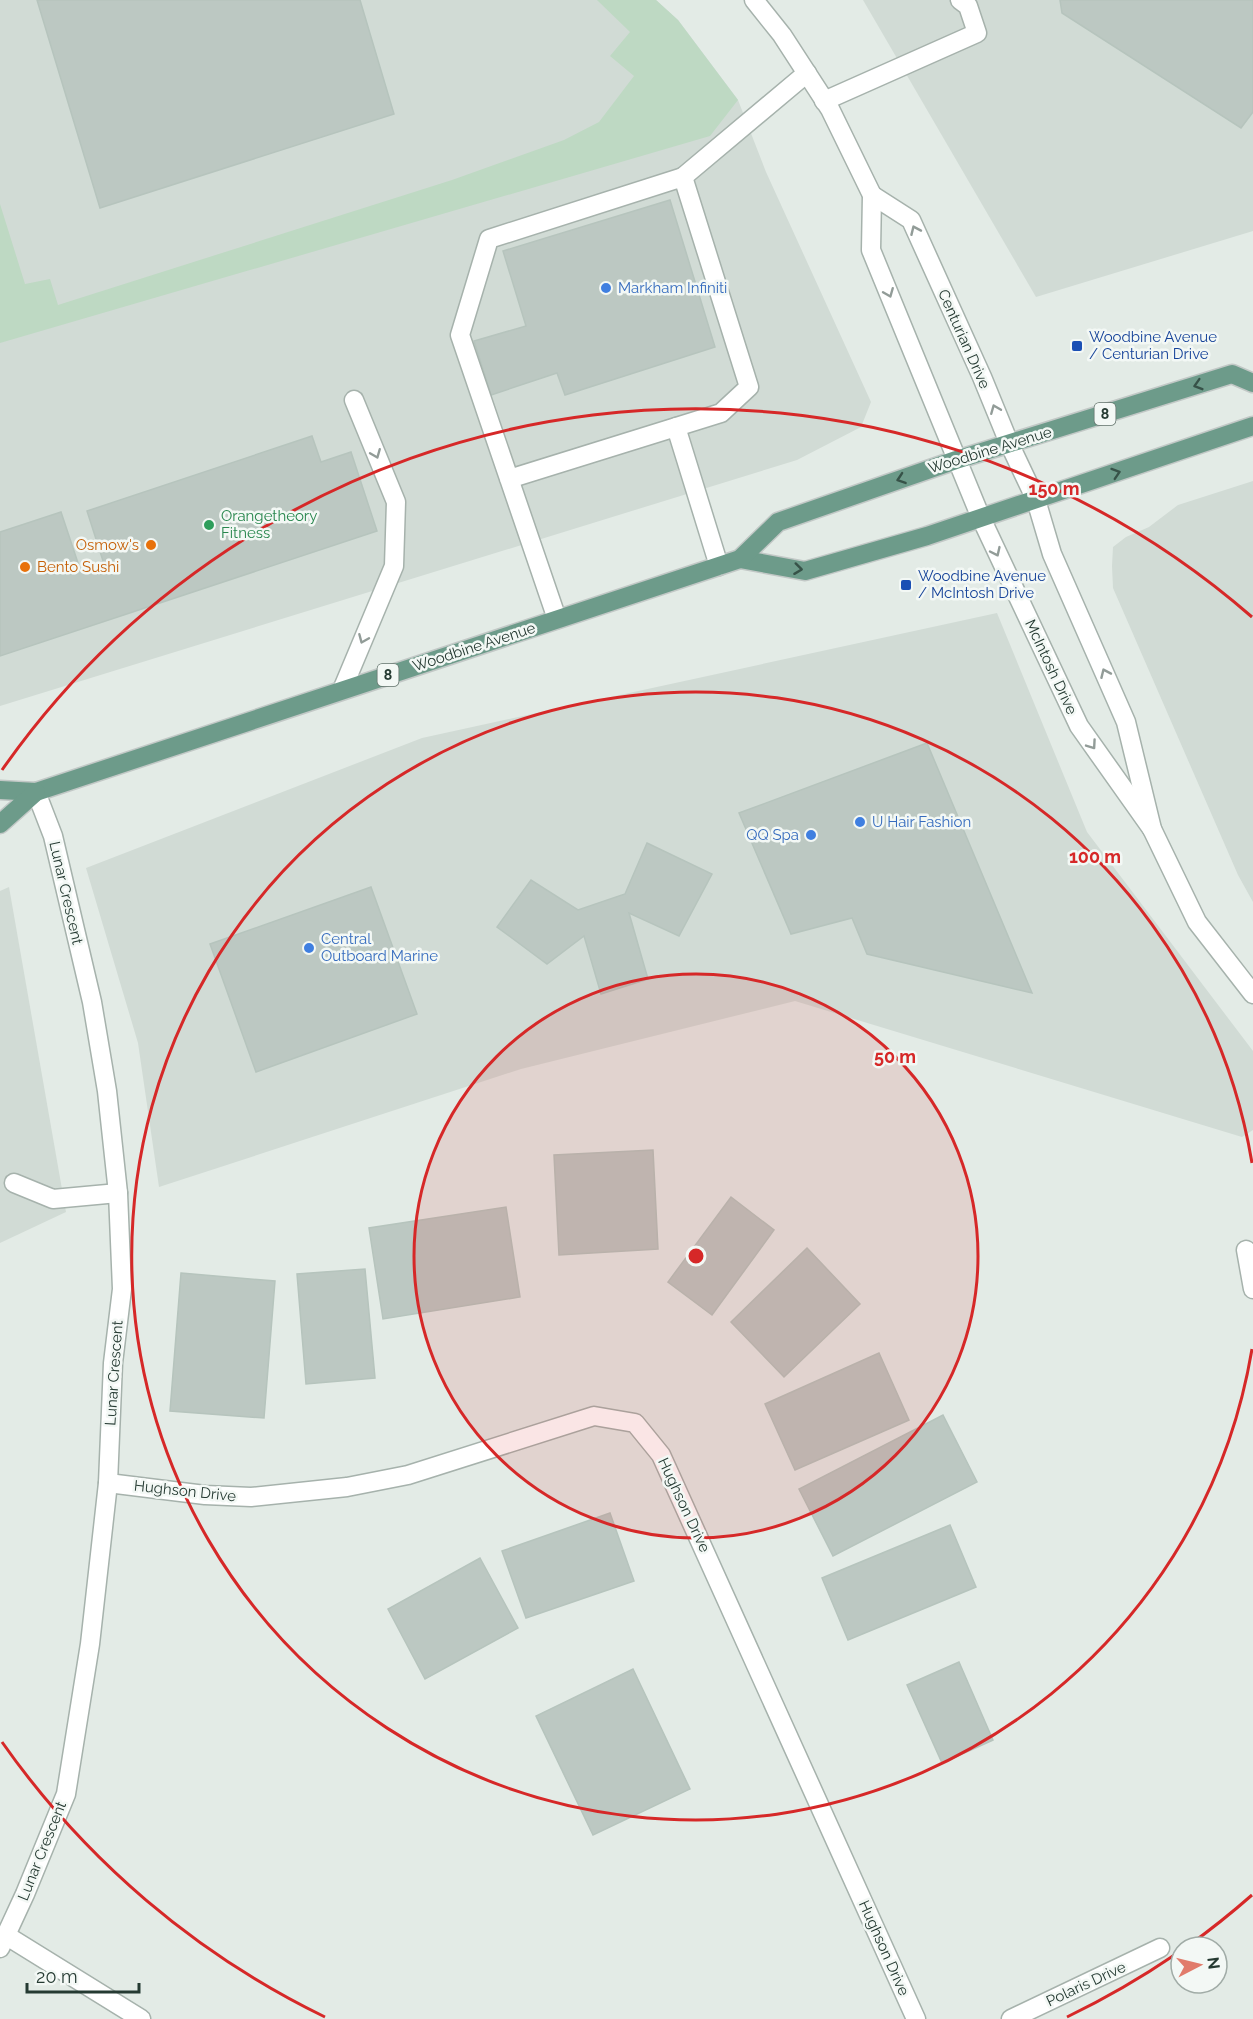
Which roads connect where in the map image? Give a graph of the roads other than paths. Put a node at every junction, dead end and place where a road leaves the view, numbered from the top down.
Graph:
1 (753, 0) edge
2 (960, 0) edge
3 (807, 73) junction
4 (824, 101) junction
5 (683, 177) junction
6 (872, 195) junction
7 (1253, 382) edge
8 (354, 399) dead end
9 (1253, 426) edge
10 (676, 427) junction
11 (1009, 443) junction
12 (956, 460) junction
13 (509, 479) junction
14 (1036, 500) junction
15 (981, 518) junction
16 (740, 559) junction
17 (719, 566) junction
18 (557, 619) junction
19 (342, 690) junction
20 (0, 790) edge
21 (36, 792) junction
22 (0, 824) edge
23 (1152, 829) junction
24 (1253, 994) edge
25 (14, 1184) dead end
26 (118, 1193) junction
27 (1246, 1250) dead end
28 (1253, 1289) edge
29 (108, 1483) junction
30 (3, 1942) edge
31 (1160, 1948) dead end
32 (141, 2019) edge
33 (916, 2019) edge
34 (1011, 2019) edge

1 - 3 street
2 - 4 street
3 - 4 street
3 - 5 street
4 - 6 street
5 - 10 street
5 - 13 street
11 -> 6 street, Centurian Drive
6 -> 12 street
7 -> 11 main road, Woodbine Avenue / 8
8 -> 19 street
14 -> 9 main road, Woodbine Avenue / 8
10 - 13 street
10 - 17 street
11 - 12 main road, Woodbine Avenue / 8
11 - 14 street, Centurian Drive
12 - 15 street, McIntosh Drive
12 -> 16 main road, Woodbine Avenue / 8
13 - 18 street
14 - 15 main road, Woodbine Avenue / 8
23 -> 14 street, McIntosh Drive
16 -> 15 main road, Woodbine Avenue / 8
15 -> 23 street, McIntosh Drive
16 - 17 main road, Woodbine Avenue / 8
17 - 18 main road, Woodbine Avenue / 8
18 - 19 main road, Woodbine Avenue / 8
19 - 21 main road, Woodbine Avenue / 8
20 - 21 main road, Woodbine Avenue / 8
21 - 22 main road, Woodbine Avenue / 8
21 - 26 street, Lunar Crescent
23 - 24 street, McIntosh Drive
25 - 26 street
26 - 29 street, Lunar Crescent
27 - 28 street
29 - 30 street, Lunar Crescent
29 - 33 street, Hughson Drive
30 - 32 street
31 - 34 street, Polaris Drive

